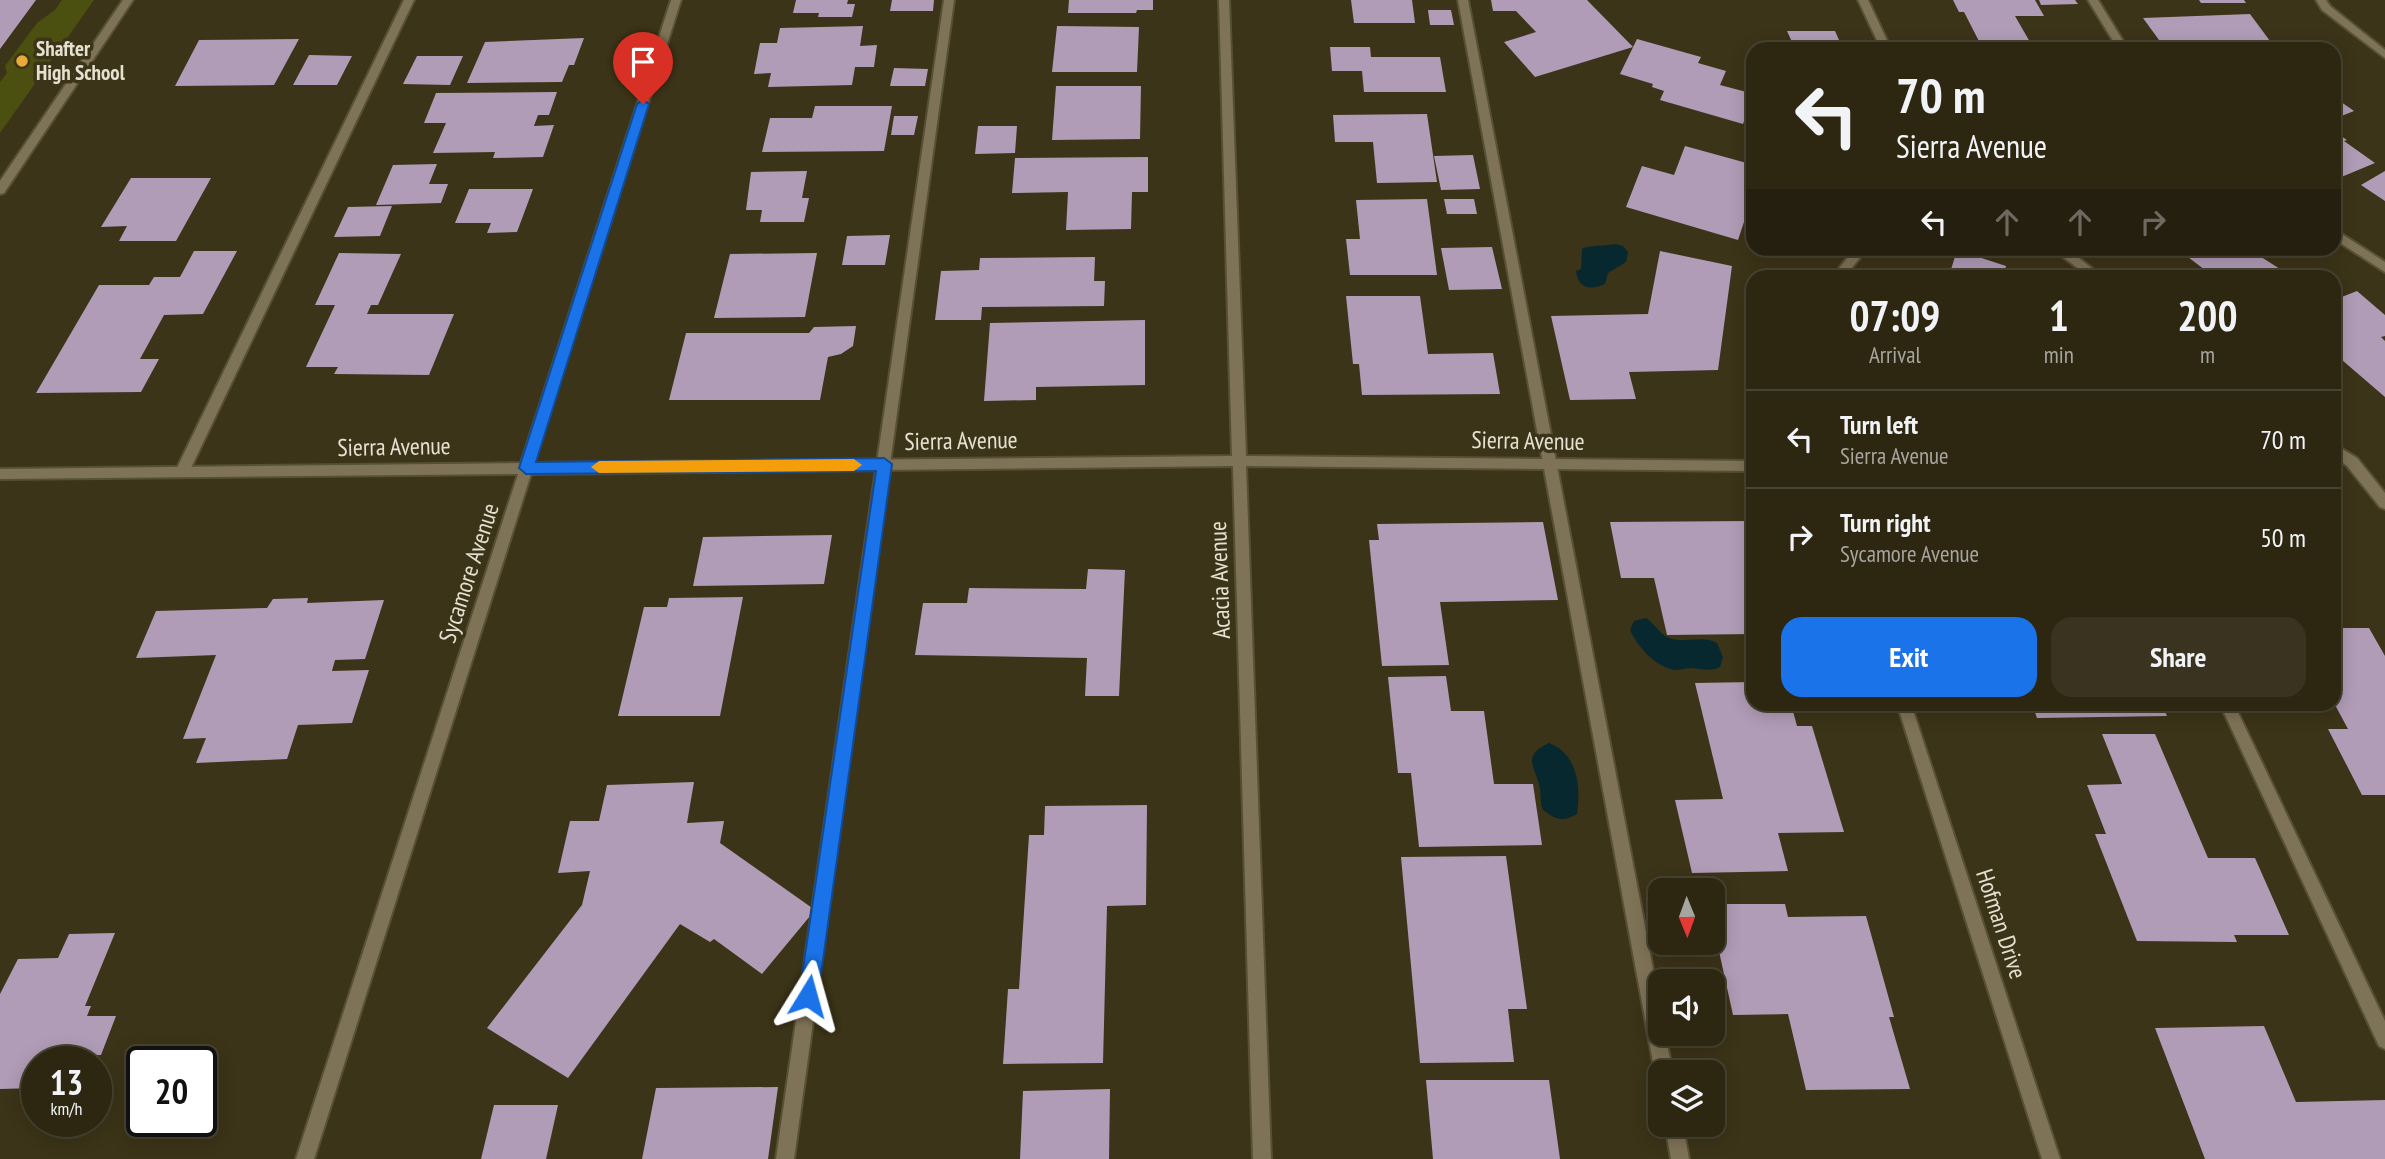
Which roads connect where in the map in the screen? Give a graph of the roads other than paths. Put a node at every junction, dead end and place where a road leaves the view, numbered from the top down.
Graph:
1 (128, 0) edge
2 (409, 0) edge
3 (676, 0) edge
4 (949, 0) edge
5 (1224, 0) edge
6 (1463, 0) edge
7 (1863, 0) edge
8 (2094, 0) edge
9 (2321, 0) edge
10 (1882, 42) edge
11 (2119, 42) edge
12 (2385, 55) edge
13 (0, 190) edge
14 (2341, 238) edge
15 (1856, 256) edge
16 (2068, 256) edge
17 (2385, 268) edge
18 (1844, 270) edge
19 (2088, 270) edge
20 (2341, 454) edge
21 (1239, 461) junction
22 (884, 464) junction
23 (1551, 464) junction
24 (1746, 466) edge
25 (526, 468) junction
26 (182, 472) junction
27 (0, 474) edge
28 (2385, 503) edge
29 (1906, 711) edge
30 (2230, 711) edge
31 (2385, 1040) edge
32 (1662, 1060) edge
33 (1676, 1137) edge
34 (305, 1159) edge
35 (785, 1159) edge
36 (1262, 1159) edge
37 (1680, 1159) edge
38 (2051, 1159) edge

1 - 13 street
2 - 26 street
3 - 25 street, Sycamore Avenue
4 - 22 street
5 - 21 street, Acacia Avenue
6 - 23 street
7 - 10 street
8 - 11 street
9 - 12 street
14 - 17 street
15 - 18 street
16 - 19 street
20 - 28 street
21 - 22 street, Sierra Avenue
21 - 23 street, Sierra Avenue
21 - 36 street, Acacia Avenue
22 - 25 street, Sierra Avenue
22 - 35 street
23 - 24 street, Sierra Avenue
23 - 32 street
25 - 26 street, Sierra Avenue
25 - 34 street, Sycamore Avenue
26 - 27 street, Sierra Avenue
29 - 38 street, Hofman Drive
30 - 31 street
33 - 37 street

